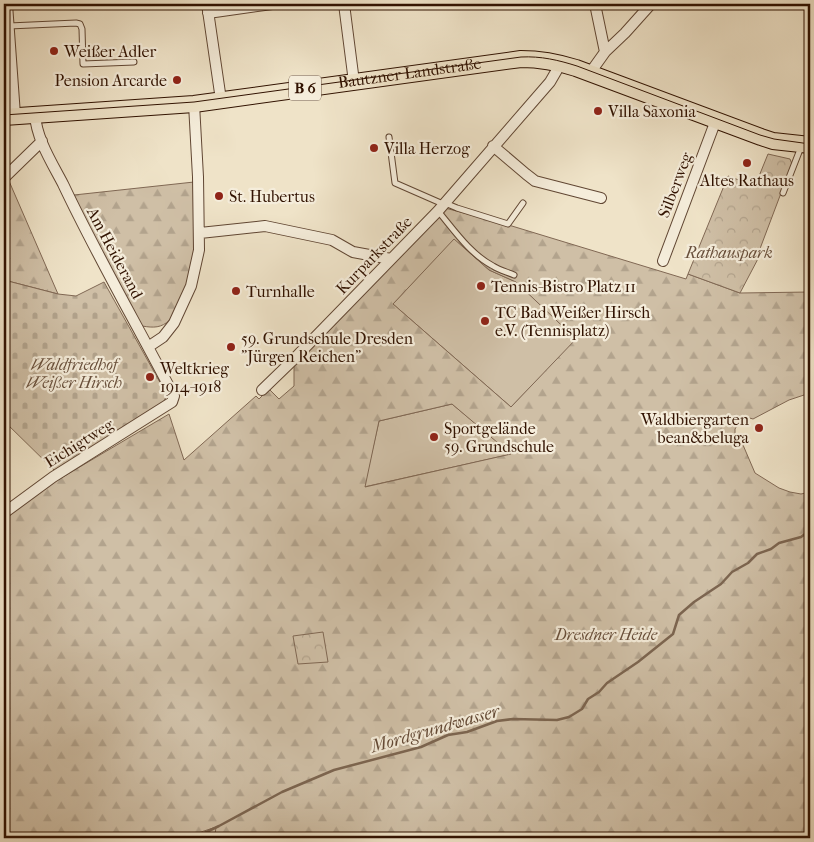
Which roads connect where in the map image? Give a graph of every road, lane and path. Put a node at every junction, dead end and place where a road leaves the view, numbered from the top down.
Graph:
1 (7, 4) edge
2 (272, 4) edge
3 (344, 4) edge
4 (595, 4) edge
5 (651, 4) edge
6 (207, 8) edge
7 (9, 26) junction
8 (7, 40) edge
9 (605, 52) junction
10 (134, 62) dead end
11 (560, 63) junction
12 (591, 76) junction
13 (354, 82) junction
14 (221, 100) junction
15 (194, 104) junction
16 (35, 114) junction
17 (9, 116) edge
18 (716, 120) junction
19 (388, 137) dead end
20 (42, 141) junction
21 (807, 141) edge
22 (493, 146) junction
23 (4, 178) edge
24 (783, 193) dead end
25 (601, 198) dead end
26 (523, 203) dead end
27 (442, 206) junction
28 (200, 233) junction
29 (391, 259) junction
30 (662, 261) dead end
31 (514, 275) dead end
32 (148, 347) junction
33 (262, 390) dead end
34 (172, 402) joint
35 (4, 513) edge

1 - 7 street
2 - 6 street
3 - 13 street
4 - 9 street
5 - 9 street
6 - 14 street
7 - 8 street
7 - 10 lane
8 - 17 street
9 - 12 street
11 - 12 main road, Bautzner Landstraße / B 6
11 - 13 main road, Bautzner Landstraße / B 6
11 - 22 street, Kurparkstraße
12 - 18 main road, Bautzner Landstraße / B 6
13 - 14 main road, Bautzner Landstraße / B 6
14 - 15 main road, Bautzner Landstraße / B 6
15 - 16 main road, Bautzner Landstraße / B 6
15 - 28 street
16 - 17 main road, Bautzner Landstraße / B 6
16 - 20 street, Am Heiderand
18 - 21 main road, Bautzner Landstraße / B 6
18 - 30 street, Silberweg
19 - 27 lane, Kurparkstraße
20 - 23 street
20 - 32 street, Am Heiderand
21 - 24 lane
22 - 25 street
22 - 27 street, Kurparkstraße
26 - 27 lane
27 - 29 street, Kurparkstraße
27 - 31 lane
28 - 29 street
28 - 32 street
29 - 33 street, Kurparkstraße
32 - 34 street, Am Heiderand
34 - 35 street, Eichigtweg

